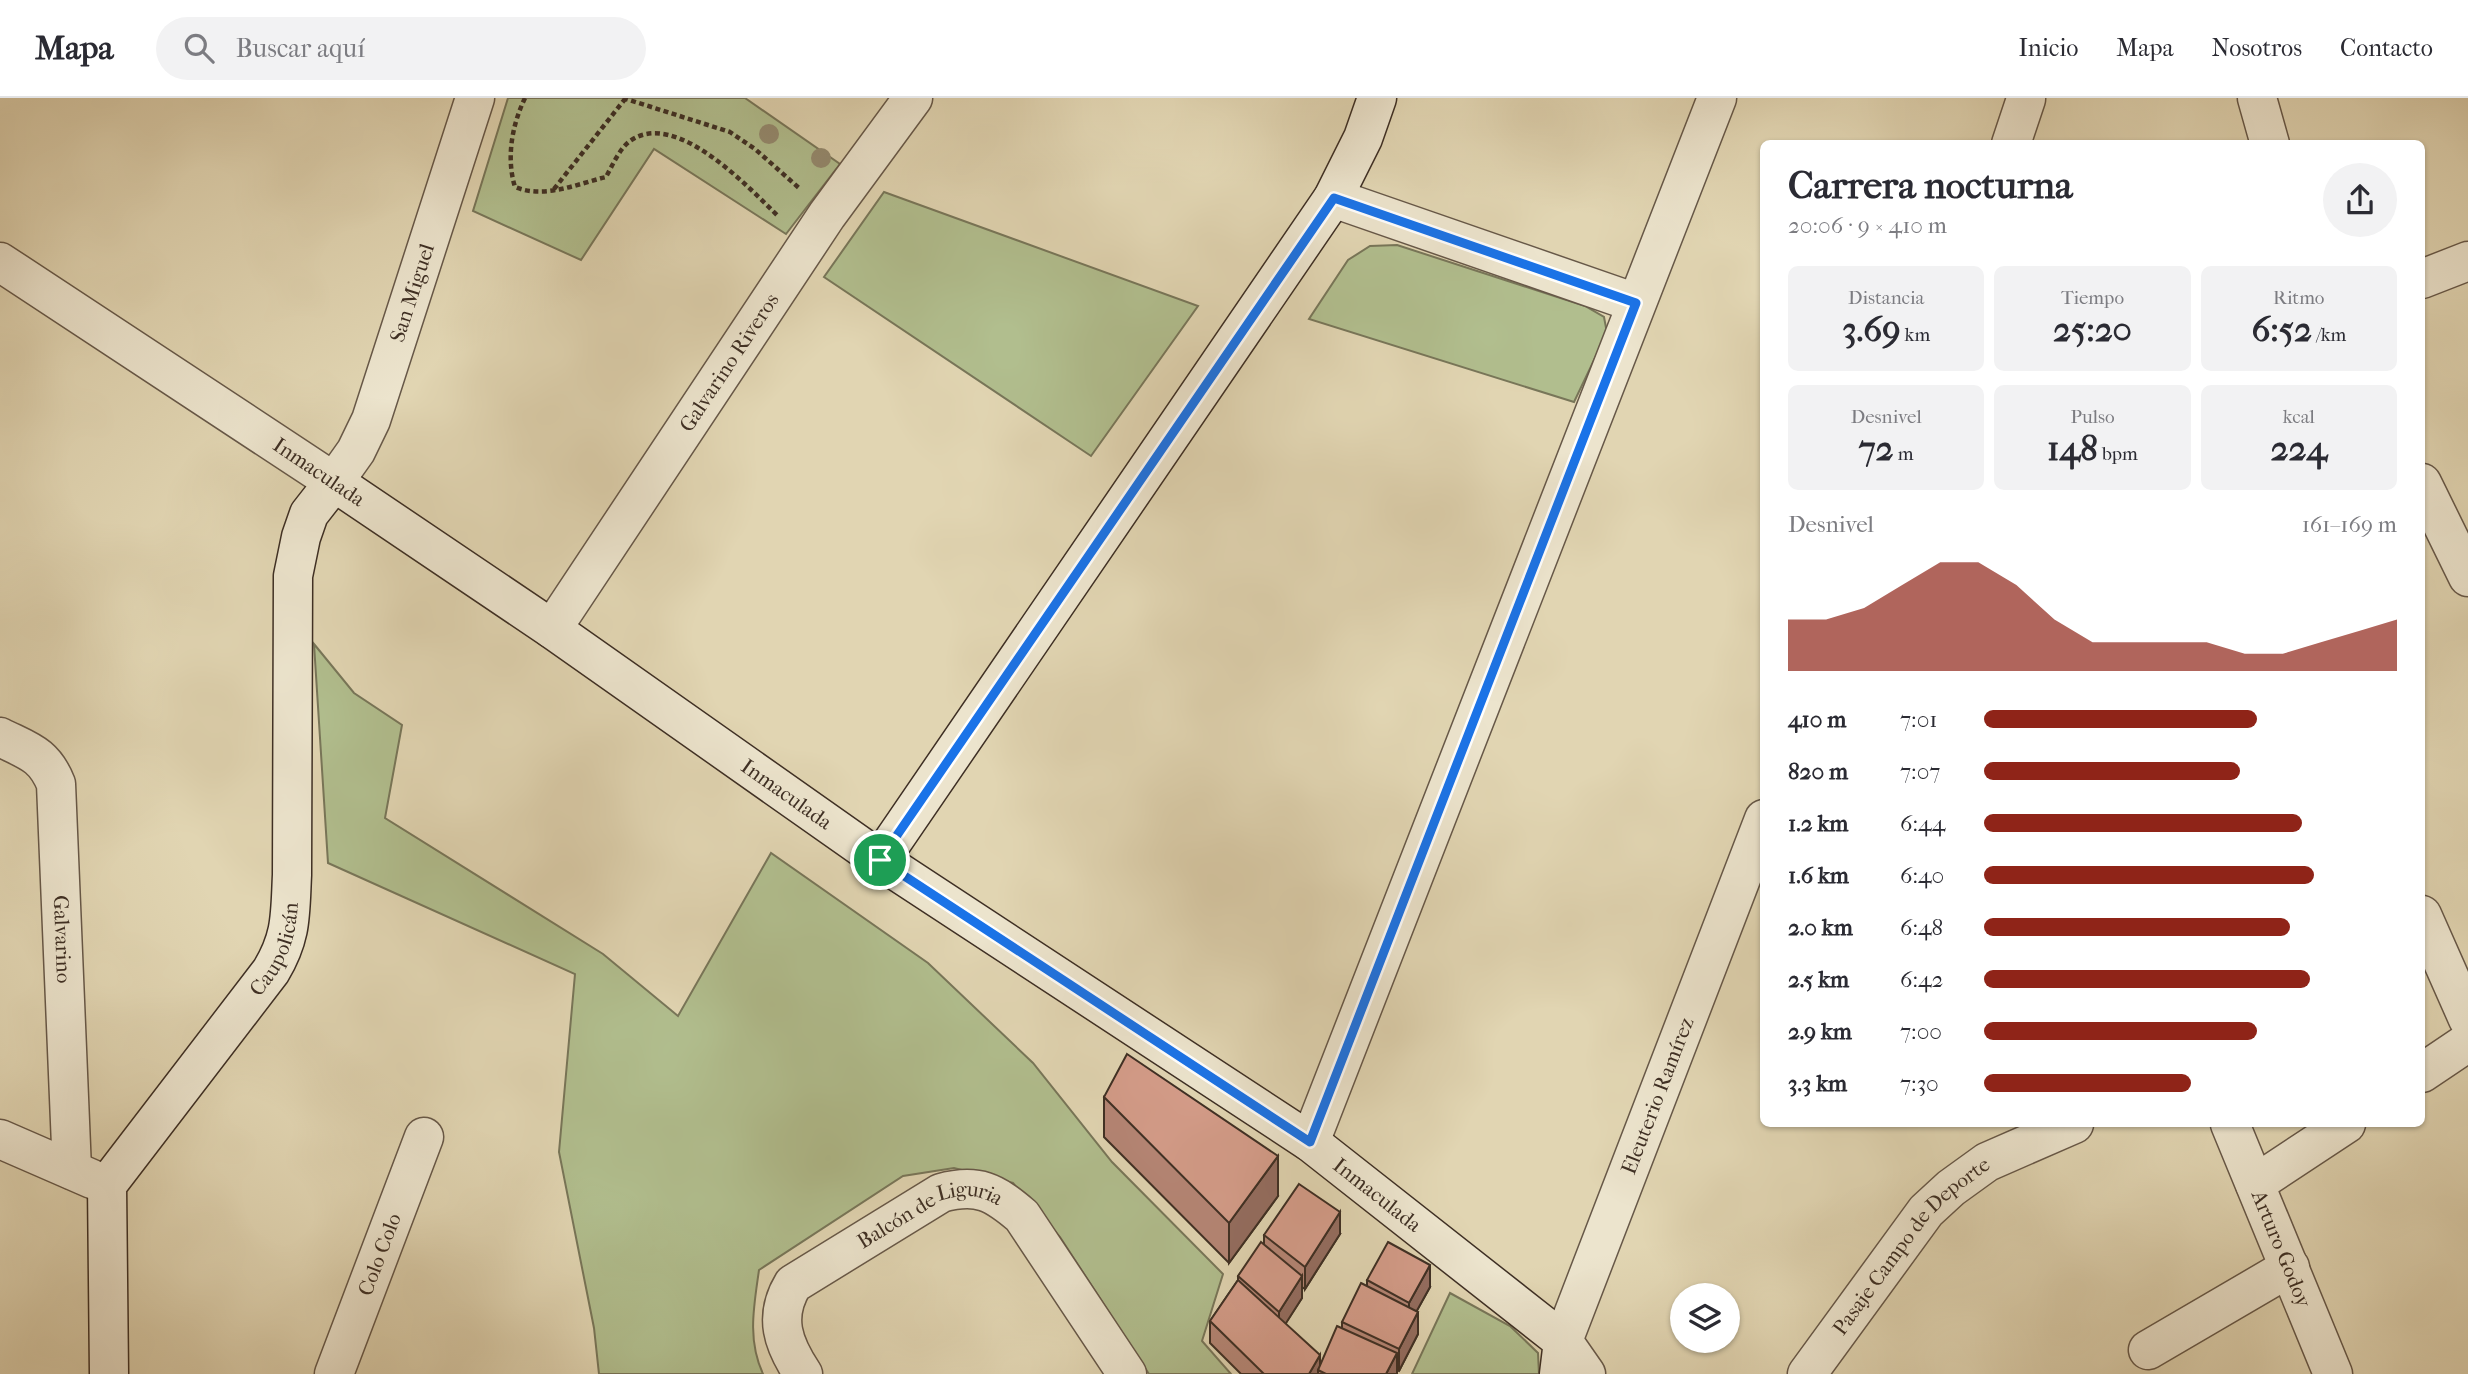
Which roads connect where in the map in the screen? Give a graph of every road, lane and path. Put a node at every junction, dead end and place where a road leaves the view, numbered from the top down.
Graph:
1 (475, 98) edge
2 (525, 98) edge
3 (624, 98) edge
4 (913, 98) edge
5 (1377, 98) edge
6 (1717, 98) edge
7 (2257, 98) edge
8 (2026, 99) edge
9 (2012, 140) edge
10 (2269, 140) edge
11 (553, 191) junction
12 (1334, 198) junction
13 (817, 230) junction
14 (0, 261) edge
15 (2468, 261) edge
16 (2425, 278) edge
17 (1636, 303) junction
18 (334, 482) junction
19 (2425, 489) edge
20 (2468, 577) edge
21 (552, 629) junction
22 (0, 737) edge
23 (1760, 830) edge
24 (880, 860) junction
25 (2425, 922) edge
26 (2468, 1020) edge
27 (2468, 1042) edge
28 (2425, 1071) edge
29 (2067, 1127) edge
30 (2231, 1127) edge
31 (2341, 1127) edge
32 (424, 1137) dead end
33 (0, 1139) edge
34 (1310, 1142) junction
35 (72, 1170) junction
36 (2255, 1184) junction
37 (107, 1185) junction
38 (2290, 1267) junction
39 (2148, 1350) dead end
40 (1561, 1357) edge
41 (109, 1374) edge
42 (334, 1374) edge
43 (803, 1374) edge
44 (1127, 1374) edge
45 (1586, 1374) edge
46 (1807, 1374) edge
47 (2333, 1374) edge

1 - 18 street, San Miguel
2 - 11 path
3 - 11 path
3 - 13 path
4 - 13 street, Galvarino Riveros
5 - 12 street
6 - 17 street
7 - 10 street
8 - 9 street
11 - 13 path
12 - 17 street
12 - 24 street
13 - 21 street, Galvarino Riveros
14 - 18 street, Inmaculada
15 - 16 street
17 - 34 street
18 - 21 street, Inmaculada
18 - 37 street, Caupolicán
19 - 20 street
21 - 24 street, Inmaculada
22 - 35 street, Galvarino
23 - 40 street, Eleuterio Ramírez
24 - 34 street, Inmaculada
25 - 26 street
27 - 28 street
29 - 46 street, Pasaje Campo de Deporte
30 - 36 street, Arturo Godoy
31 - 36 street
32 - 42 street, Colo Colo
33 - 35 street
34 - 40 street, Inmaculada
35 - 37 street
36 - 38 street, Arturo Godoy
37 - 41 street
38 - 39 street
38 - 47 street, Arturo Godoy
40 - 45 street, Inmaculada
43 - 44 street, Balcón de Liguria

